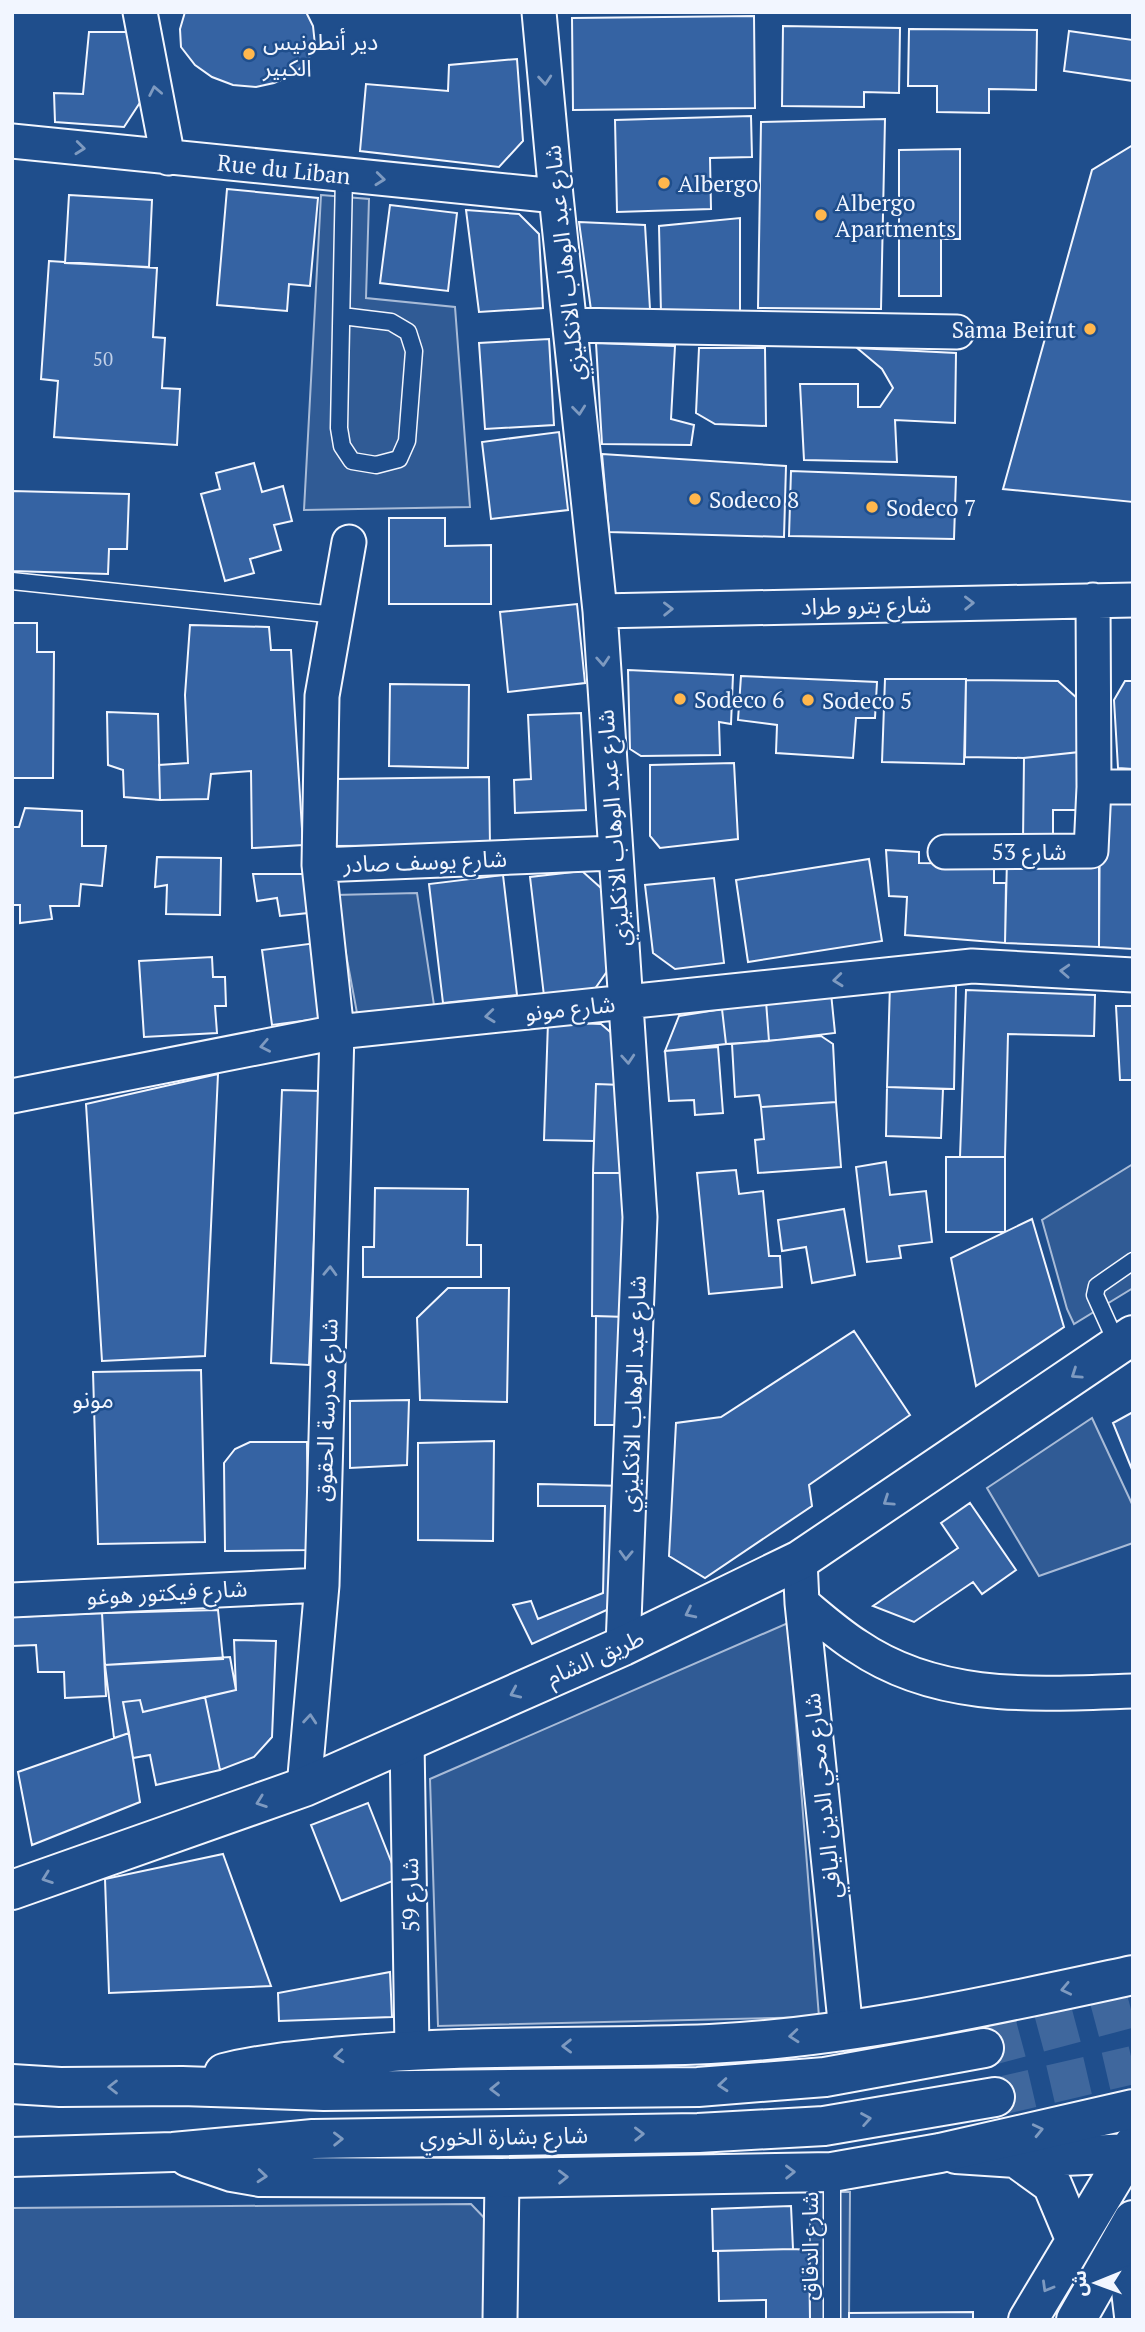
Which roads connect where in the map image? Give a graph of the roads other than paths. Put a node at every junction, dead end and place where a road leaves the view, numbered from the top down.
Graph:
1 (140, 12) edge
2 (540, 12) edge
3 (12, 141) edge
4 (168, 158) junction
5 (344, 175) junction
6 (556, 196) junction
7 (342, 316) junction
8 (570, 325) junction
9 (957, 332) dead end
10 (349, 542) dead end
11 (12, 581) edge
12 (1093, 600) junction
13 (1133, 600) edge
14 (600, 611) junction
15 (336, 615) junction
16 (1094, 787) junction
17 (1133, 787) edge
18 (945, 852) dead end
19 (615, 853) junction
20 (319, 864) junction
21 (1133, 975) edge
22 (625, 1002) junction
23 (337, 1032) junction
24 (12, 1096) edge
25 (1133, 1261) edge
26 (1125, 1341) edge
27 (800, 1560) junction
28 (322, 1584) junction
29 (12, 1600) edge
30 (802, 1603) junction
31 (622, 1646) junction
32 (1133, 1690) edge
33 (407, 1741) junction
34 (303, 1787) junction
35 (12, 1890) edge
36 (1133, 1975) edge
37 (846, 2031) junction
38 (984, 2048) tunnel mouth
39 (412, 2049) junction
40 (12, 2084) edge
41 (182, 2085) junction
42 (995, 2097) tunnel mouth
43 (1133, 2109) edge
44 (1131, 2150) edge
45 (173, 2152) junction
46 (940, 2153) junction
47 (12, 2157) edge
48 (1016, 2158) junction
49 (832, 2172) junction
50 (502, 2178) junction
51 (1128, 2228) edge
52 (1075, 2239) junction
53 (500, 2320) edge
54 (832, 2320) edge
55 (1028, 2320) edge
56 (1076, 2320) edge
57 (1132, 2320) edge

4 -> 1 street
2 -> 6 street, شارع عبد الوهاب الانكليزي
3 -> 4 street, Rue du Liban
4 - 5 street, Rue du Liban
5 -> 6 street, Rue du Liban
5 - 7 lane
6 - 8 street, شارع عبد الوهاب الانكليزي
7 - 7 lane
8 - 9 street
8 -> 14 street, شارع عبد الوهاب الانكليزي
10 - 15 street
11 - 15 lane
12 - 13 street, شارع بترو طراد
14 -> 12 street, شارع بترو طراد
12 - 16 street, شارع 53
14 -> 19 street, شارع عبد الوهاب الانكليزي
15 - 20 street
16 - 17 street
16 - 18 street, شارع 53
19 - 20 street, شارع يوسف صادر
19 - 22 street, شارع عبد الوهاب الانكليزي
20 - 23 street, شارع يوسف صادر
21 -> 22 street, شارع مونو
22 -> 23 street, شارع مونو
22 -> 31 street, شارع عبد الوهاب الانكليزي
23 -> 24 street, شارع مونو
28 -> 23 street, شارع مدرسة الحقوق
25 - 26 lane
26 -> 27 main road, طريق الشام
27 - 30 street, شارع محي الدين اليافي
27 -> 31 main road, طريق الشام
28 - 29 street, شارع فيكتور هوغو
34 -> 28 street, شارع مدرسة الحقوق
30 - 32 street
30 - 37 street, شارع محي الدين اليافي
31 -> 33 main road, طريق الشام
33 - 34 main road, طريق الشام
33 - 39 street, شارع 59
34 -> 35 main road, طريق الشام
36 -> 37 main road
37 -> 39 main road
38 -> 41 main road, شارع بشارة الخوري
39 -> 41 main road
41 -> 40 main road, شارع بشارة الخوري
45 -> 42 main road, شارع بشارة الخوري
46 -> 43 main road
44 - 48 main road
44 - 52 main road
45 - 47 main road, شارع بشارة الخوري
45 -> 50 main road
46 - 48 main road
46 - 49 main road
48 - 52 main road
50 -> 49 main road
49 - 54 lane, شارع الدقاق
50 - 53 street
51 - 56 main road
51 - 57 street
52 -> 55 main road

